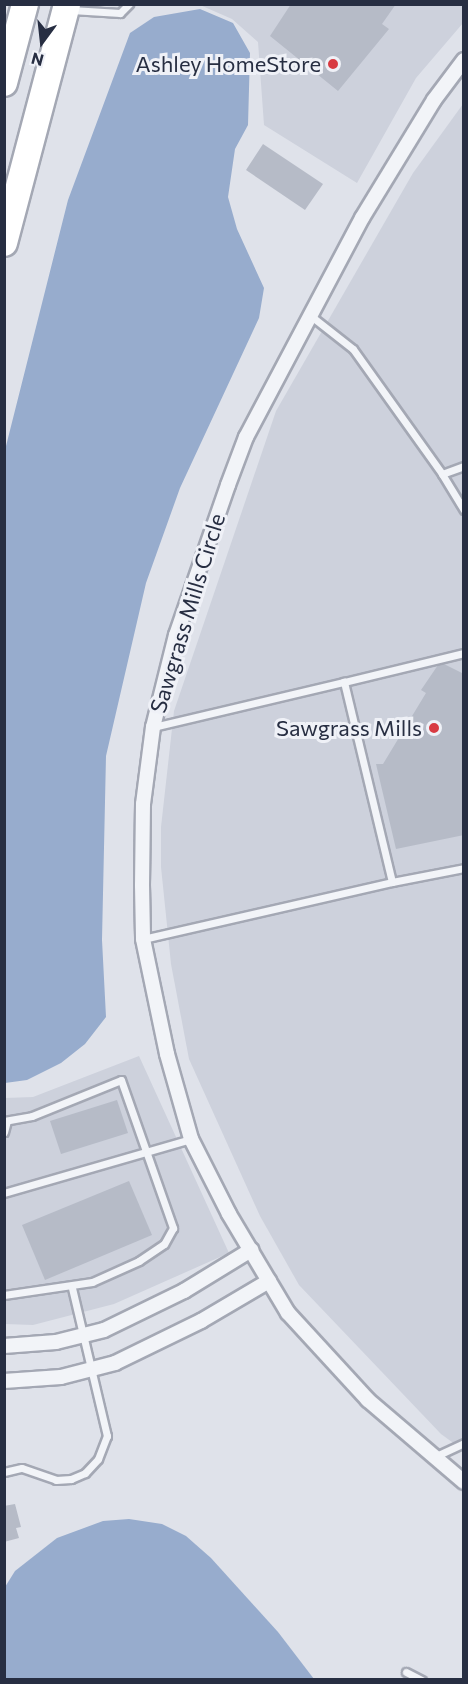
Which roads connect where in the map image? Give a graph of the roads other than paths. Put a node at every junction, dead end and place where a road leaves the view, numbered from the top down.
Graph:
1 (25, 4) edge
2 (129, 4) edge
3 (66, 7) edge
4 (464, 60) edge
5 (4, 83) edge
6 (4, 243) edge
7 (311, 316) junction
8 (464, 466) edge
9 (442, 474) junction
10 (464, 510) edge
11 (464, 653) edge
12 (344, 682) junction
13 (153, 727) junction
14 (464, 868) edge
15 (392, 882) junction
16 (143, 939) junction
17 (6, 1121) edge
18 (4, 1132) edge
19 (191, 1139) junction
20 (146, 1149) junction
21 (4, 1193) edge
22 (251, 1250) junction
23 (269, 1281) junction
24 (72, 1288) junction
25 (4, 1295) edge
26 (84, 1336) junction
27 (4, 1346) edge
28 (92, 1370) junction
29 (4, 1381) edge
30 (464, 1443) edge
31 (432, 1459) junction
32 (4, 1472) edge
33 (464, 1482) edge
34 (406, 1672) dead end
35 (422, 1680) edge

1 - 5 highway
2 - 3 lane
3 - 6 highway
4 - 7 street, Sawgrass Mills Circle
7 - 9 lane
7 - 13 street, Sawgrass Mills Circle
8 - 9 lane
9 - 10 lane
11 - 12 lane
12 - 13 lane
12 - 15 lane
13 - 16 street, Sawgrass Mills Circle
14 - 15 lane
15 - 16 lane
16 - 19 street, Sawgrass Mills Circle
17 - 18 lane
17 - 20 lane
19 - 20 lane
19 - 22 street, Sawgrass Mills Circle
20 - 21 lane
20 - 24 lane
22 - 23 street, Sawgrass Mills Circle
22 - 26 street
23 - 28 street
23 - 31 street, Sawgrass Mills Circle
24 - 25 lane
24 - 26 lane
26 - 27 street
26 - 28 lane
28 - 29 street
28 - 32 lane
30 - 31 lane
31 - 33 street, Sawgrass Mills Circle
34 - 35 lane

